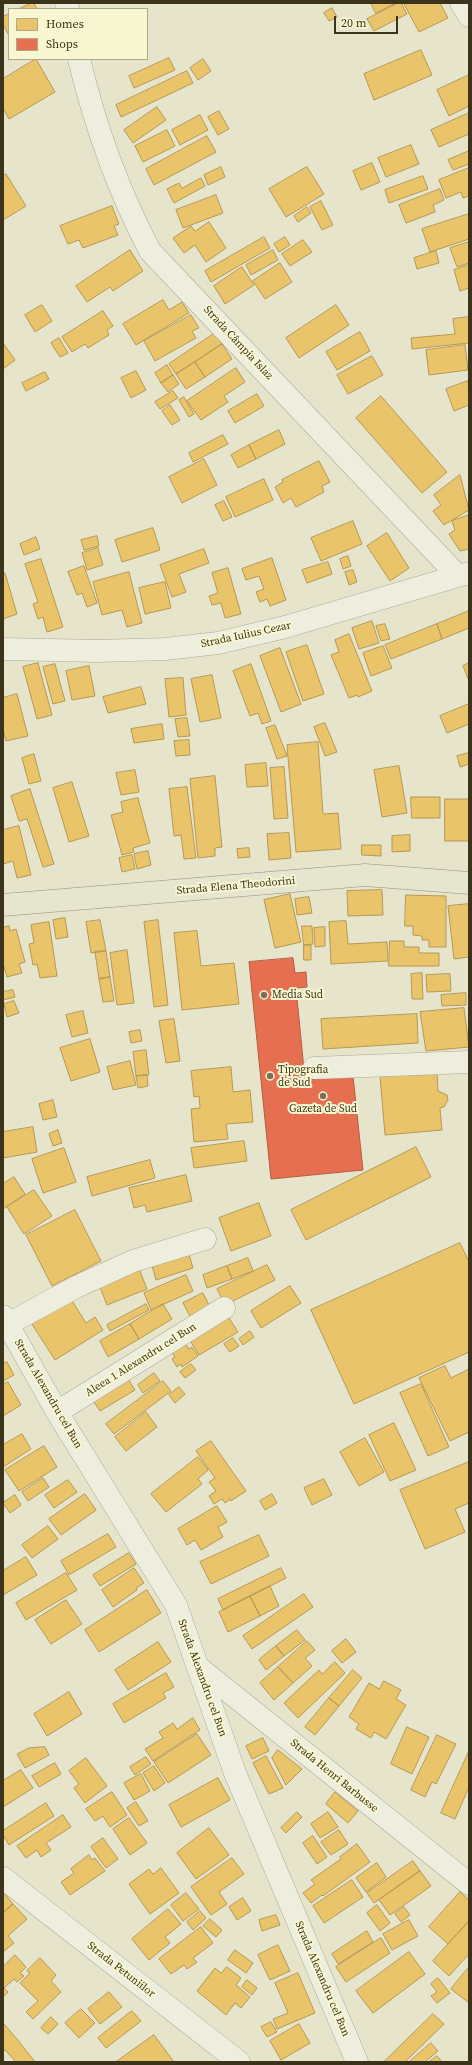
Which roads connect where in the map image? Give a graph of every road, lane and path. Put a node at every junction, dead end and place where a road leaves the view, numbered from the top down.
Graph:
1 (461, 3) edge
2 (469, 16) edge
3 (79, 60) edge
4 (463, 574) edge
5 (3, 649) edge
6 (469, 883) edge
7 (3, 904) edge
8 (469, 1062) edge
9 (314, 1068) dead end
10 (205, 1240) dead end
11 (224, 1308) dead end
12 (5, 1320) edge
13 (11, 1348) edge
14 (58, 1412) junction
15 (198, 1667) junction
16 (3, 1878) edge
17 (469, 1884) edge
18 (239, 2062) edge
19 (357, 2062) edge

1 - 2 street
3 - 4 street, Strada Câmpia Islaz
4 - 5 street, Strada Iulius Cezar
6 - 7 main road, Strada Elena Theodorini
8 - 9 street
10 - 12 street
11 - 14 street, Aleea 1 Alexandru cel Bun
12 - 13 street, Strada Alexandru cel Bun
13 - 14 street, Strada Alexandru cel Bun
14 - 15 street, Strada Alexandru cel Bun
15 - 17 street, Strada Henri Barbusse
15 - 19 street, Strada Alexandru cel Bun
16 - 18 street, Strada Petuniilor

